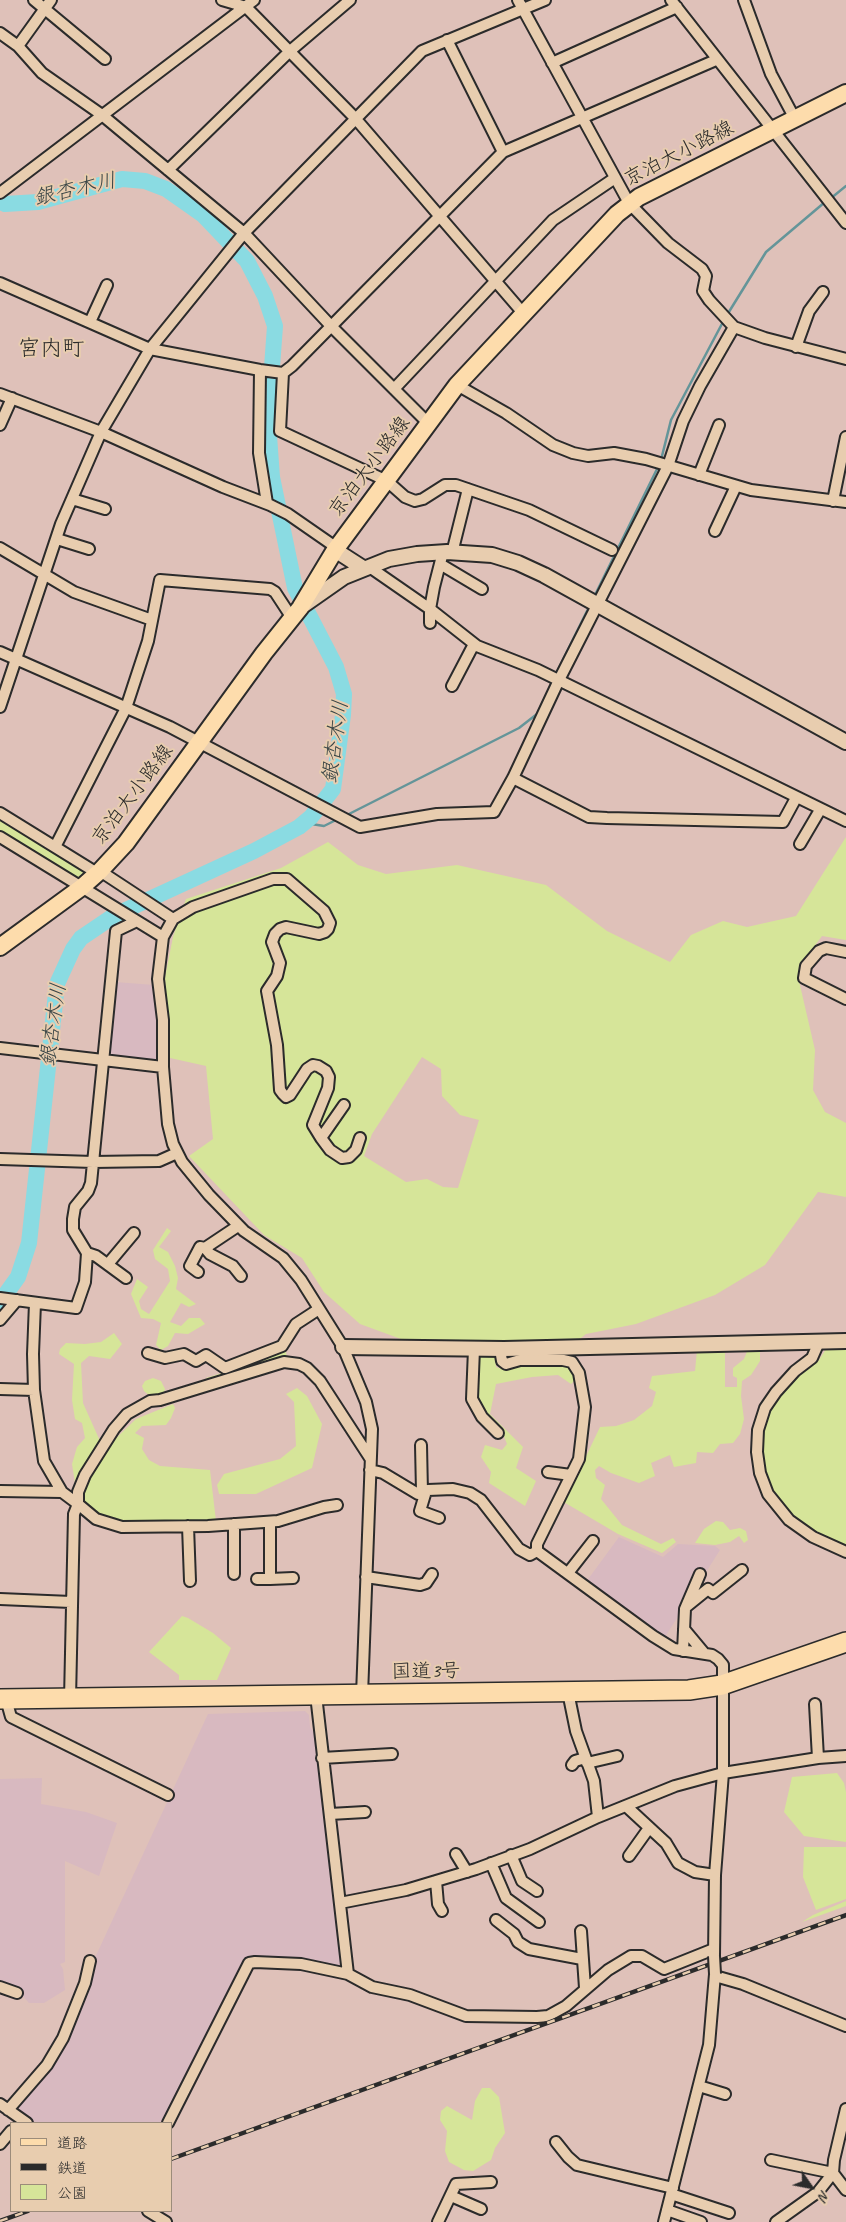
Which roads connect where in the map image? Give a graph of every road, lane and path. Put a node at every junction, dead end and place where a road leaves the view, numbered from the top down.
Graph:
1 (34, 0) edge
2 (222, 0) edge
3 (350, 0) edge
4 (518, 0) edge
5 (545, 0) edge
6 (744, 0) edge
7 (48, 4) edge
8 (250, 4) edge
9 (674, 4) edge
10 (524, 10) junction
11 (0, 33) edge
12 (447, 40) junction
13 (18, 46) junction
14 (290, 51) junction
15 (105, 59) dead end
16 (716, 60) junction
17 (552, 63) junction
18 (846, 94) edge
19 (102, 115) junction
20 (581, 117) junction
21 (355, 118) junction
22 (795, 119) junction
23 (773, 130) junction
24 (503, 152) junction
25 (168, 170) junction
26 (615, 178) junction
27 (3, 190) edge
28 (629, 203) junction
29 (440, 215) junction
30 (846, 223) edge
31 (244, 234) junction
32 (496, 281) junction
33 (0, 283) edge
34 (107, 285) dead end
35 (823, 292) dead end
36 (524, 312) junction
37 (90, 322) junction
38 (331, 326) junction
39 (734, 327) junction
40 (796, 347) junction
41 (150, 349) junction
42 (846, 359) edge
43 (260, 370) junction
44 (283, 373) junction
45 (457, 385) junction
46 (394, 389) junction
47 (0, 394) edge
48 (12, 398) junction
49 (429, 424) junction
50 (0, 425) edge
51 (719, 425) dead end
52 (101, 432) junction
53 (846, 437) edge
54 (668, 466) junction
55 (699, 475) junction
56 (387, 481) junction
57 (736, 486) junction
58 (468, 489) junction
59 (72, 499) junction
60 (833, 501) junction
61 (846, 502) edge
62 (268, 504) junction
63 (106, 509) dead end
64 (715, 531) dead end
65 (57, 539) junction
66 (0, 548) edge
67 (89, 549) dead end
68 (336, 549) junction
69 (612, 550) dead end
70 (445, 556) junction
71 (365, 567) junction
72 (46, 574) junction
73 (482, 589) dead end
74 (593, 602) junction
75 (301, 606) junction
76 (430, 609) junction
77 (152, 620) junction
78 (430, 623) dead end
79 (474, 644) junction
80 (0, 652) edge
81 (16, 659) junction
82 (555, 678) junction
83 (452, 686) dead end
84 (0, 707) edge
85 (126, 708) junction
86 (200, 742) junction
87 (846, 742) edge
88 (513, 778) junction
89 (796, 798) junction
90 (820, 810) junction
91 (0, 813) edge
92 (846, 821) edge
93 (0, 837) edge
94 (800, 844) dead end
95 (54, 846) junction
96 (99, 872) junction
97 (82, 887) junction
98 (136, 920) junction
99 (173, 920) junction
100 (163, 937) junction
101 (0, 947) edge
102 (846, 952) edge
103 (846, 999) edge
104 (0, 1048) edge
105 (104, 1060) junction
106 (163, 1067) junction
107 (344, 1106) dead end
108 (321, 1138) junction
109 (360, 1138) dead end
110 (177, 1153) junction
111 (0, 1159) edge
112 (93, 1162) junction
113 (238, 1226) junction
114 (134, 1233) dead end
115 (206, 1248) junction
116 (87, 1253) junction
117 (108, 1264) junction
118 (198, 1272) dead end
119 (241, 1276) dead end
120 (126, 1278) dead end
121 (0, 1298) edge
122 (15, 1300) junction
123 (35, 1303) junction
124 (319, 1309) junction
125 (0, 1320) edge
126 (846, 1341) edge
127 (819, 1342) junction
128 (343, 1347) junction
129 (474, 1349) junction
130 (500, 1349) junction
131 (148, 1352) dead end
132 (0, 1389) edge
133 (34, 1390) junction
134 (498, 1432) dead end
135 (421, 1445) dead end
136 (370, 1458) junction
137 (370, 1470) junction
138 (548, 1472) dead end
139 (571, 1476) junction
140 (0, 1491) edge
141 (62, 1492) junction
142 (424, 1492) junction
143 (78, 1504) junction
144 (337, 1506) dead end
145 (439, 1518) dead end
146 (270, 1522) junction
147 (234, 1524) junction
148 (188, 1526) junction
149 (593, 1541) dead end
150 (537, 1551) junction
151 (846, 1552) edge
152 (742, 1570) dead end
153 (568, 1573) junction
154 (234, 1574) dead end
155 (432, 1574) dead end
156 (700, 1574) dead end
157 (366, 1577) junction
158 (270, 1578) junction
159 (293, 1578) dead end
160 (257, 1579) dead end
161 (190, 1581) dead end
162 (0, 1599) edge
163 (71, 1602) junction
164 (686, 1606) junction
165 (684, 1629) junction
166 (846, 1642) edge
167 (684, 1651) junction
168 (704, 1653) junction
169 (722, 1684) junction
170 (568, 1692) junction
171 (316, 1695) junction
172 (362, 1695) junction
173 (3, 1699) edge
174 (70, 1699) junction
175 (815, 1704) dead end
176 (392, 1754) dead end
177 (617, 1756) dead end
178 (846, 1756) edge
179 (322, 1758) junction
180 (818, 1758) junction
181 (586, 1760) junction
182 (572, 1765) dead end
183 (722, 1773) junction
184 (168, 1795) dead end
185 (626, 1806) junction
186 (366, 1812) dead end
187 (330, 1814) junction
188 (598, 1817) junction
189 (649, 1828) junction
190 (456, 1854) dead end
191 (511, 1855) junction
192 (629, 1856) dead end
193 (491, 1863) junction
194 (467, 1872) junction
195 (715, 1875) junction
196 (436, 1881) junction
197 (537, 1891) dead end
198 (340, 1903) junction
199 (442, 1911) dead end
200 (496, 1920) dead end
201 (540, 1922) dead end
202 (580, 1931) dead end
203 (714, 1952) junction
204 (582, 1959) junction
205 (90, 1961) dead end
206 (348, 1974) junction
207 (714, 1975) junction
208 (0, 1987) edge
209 (585, 1988) junction
210 (17, 1993) dead end
211 (846, 2026) edge
212 (699, 2086) junction
213 (725, 2094) dead end
214 (4, 2107) edge
215 (846, 2109) edge
216 (21, 2122) edge
217 (169, 2122) edge
218 (10, 2132) edge
219 (556, 2142) dead end
220 (0, 2144) edge
221 (841, 2151) edge
222 (771, 2160) dead end
223 (833, 2173) junction
224 (491, 2182) dead end
225 (845, 2189) edge
226 (672, 2191) junction
227 (451, 2196) junction
228 (481, 2209) dead end
229 (667, 2210) junction
230 (150, 2212) edge
231 (729, 2213) dead end
232 (166, 2222) edge
233 (438, 2222) edge
234 (664, 2222) edge
235 (701, 2222) edge
236 (776, 2222) edge

1 - 7 street
2 - 8 street
3 - 14 street
4 - 10 street
5 - 10 street
6 - 22 street
7 - 13 street
7 - 15 street
8 - 14 street
8 - 19 street
9 - 16 street
9 - 17 street
10 - 12 street
10 - 17 street
11 - 13 street
12 - 21 street
12 - 24 street
13 - 19 street
14 - 21 street
14 - 25 street
16 - 20 street
16 - 23 street
17 - 20 street
18 - 22 main road, 京泊大小路線
19 - 25 street
19 - 27 street
20 - 24 street
20 - 26 street
21 - 29 street
21 - 31 street
22 - 23 main road, 京泊大小路線
23 - 28 main road, 京泊大小路線
23 - 30 street
24 - 29 street
25 - 31 street
26 - 28 street
26 - 32 street
28 - 36 main road, 京泊大小路線
28 - 39 street
29 - 32 street
29 - 38 street
31 - 38 street
31 - 41 street
32 - 36 street
32 - 46 street
33 - 37 street
34 - 37 street
35 - 40 street
36 - 45 main road, 京泊大小路線
37 - 41 street
38 - 44 street
38 - 46 street
39 - 40 street
39 - 54 street
40 - 42 street
41 - 43 street
41 - 52 street
43 - 44 street
43 - 62 street
44 - 56 street
45 - 49 main road, 京泊大小路線
45 - 54 street
46 - 49 street
47 - 48 street
48 - 50 street
48 - 52 street
49 - 56 main road, 京泊大小路線
51 - 55 street
52 - 59 street
52 - 62 street
53 - 60 street
54 - 55 street
54 - 74 street
55 - 57 street
56 - 58 street
56 - 68 main road, 京泊大小路線
57 - 60 street
57 - 64 street
58 - 69 street
58 - 70 street
59 - 63 street
59 - 65 street
60 - 61 street
62 - 68 street
65 - 67 street
65 - 72 street
66 - 72 street
68 - 71 street
68 - 75 main road, 京泊大小路線
70 - 71 street
70 - 73 street
70 - 74 street
70 - 76 street
71 - 75 street
71 - 76 street
72 - 77 street
72 - 81 street
74 - 82 street
74 - 87 street
75 - 77 street
75 - 86 main road, 京泊大小路線
76 - 78 street
76 - 79 street
77 - 85 street
79 - 82 street
79 - 83 street
80 - 81 street
81 - 84 street
81 - 85 street
82 - 88 street
82 - 89 street
85 - 86 street
85 - 95 street
86 - 88 street
86 - 96 main road, 京泊大小路線
88 - 89 street
89 - 90 street
90 - 92 street
90 - 94 street
91 - 95 street
93 - 97 street
95 - 96 street
96 - 97 main road, 京泊大小路線
96 - 99 street
97 - 98 street
97 - 101 main road, 京泊大小路線
98 - 100 street
98 - 105 street
99 - 100 street
99 - 108 street
100 - 106 street
102 - 103 street
104 - 105 street
105 - 106 street
105 - 112 street
106 - 110 street
107 - 108 street
108 - 109 street
110 - 112 street
110 - 113 street
111 - 112 street
112 - 116 street
113 - 115 street
113 - 124 street
114 - 117 street
115 - 118 street
115 - 119 street
116 - 117 street
116 - 123 street
117 - 120 street
121 - 122 street
122 - 123 street
122 - 125 street
123 - 133 street
124 - 128 street
124 - 131 street
126 - 127 street
127 - 130 street
127 - 151 street
128 - 129 street
128 - 136 street
129 - 130 street
129 - 134 street
130 - 139 street
132 - 133 street
133 - 141 street
135 - 142 street
136 - 137 street
136 - 143 street
137 - 142 street
137 - 157 street
138 - 139 street
139 - 150 street
140 - 141 street
141 - 143 street
142 - 145 street
142 - 150 street
143 - 148 street
143 - 163 street
144 - 146 street
146 - 147 street
146 - 158 street
147 - 148 street
147 - 154 street
148 - 161 street
149 - 153 street
150 - 153 street
152 - 164 street
153 - 167 street
155 - 157 street
156 - 164 street
157 - 172 street
158 - 159 street
158 - 160 street
162 - 163 street
163 - 174 street
164 - 165 street
165 - 167 street
165 - 168 street
166 - 169 highway, 国道3号
167 - 168 street
168 - 169 street
169 - 170 highway, 国道3号
169 - 183 street
170 - 172 highway, 国道3号
170 - 181 street
171 - 172 highway, 国道3号
171 - 174 highway, 国道3号
171 - 179 street
173 - 174 highway, 国道3号
173 - 184 street
175 - 180 street
176 - 179 street
177 - 181 street
178 - 180 street
179 - 187 street
180 - 183 street
181 - 182 street
181 - 188 street
183 - 185 street
183 - 195 street
185 - 188 street
185 - 189 street
186 - 187 street
187 - 198 street
188 - 191 street
189 - 192 street
189 - 195 street
190 - 194 street
191 - 193 street
191 - 197 street
193 - 194 street
193 - 201 street
194 - 196 street
195 - 203 street
196 - 198 street
196 - 199 street
198 - 206 street
200 - 204 street
202 - 204 street
203 - 207 street, bridge
203 - 209 street
204 - 209 street
205 - 214 street
206 - 209 street
206 - 217 street
207 - 211 street
207 - 212 street
208 - 210 street
212 - 213 street
212 - 226 street
214 - 216 street
215 - 221 street
218 - 220 street
219 - 226 street
221 - 223 street
222 - 223 street
223 - 225 street
223 - 236 street
224 - 227 street
226 - 229 street
226 - 231 street
227 - 228 street
227 - 233 street
229 - 234 street
229 - 235 street
230 - 232 street

